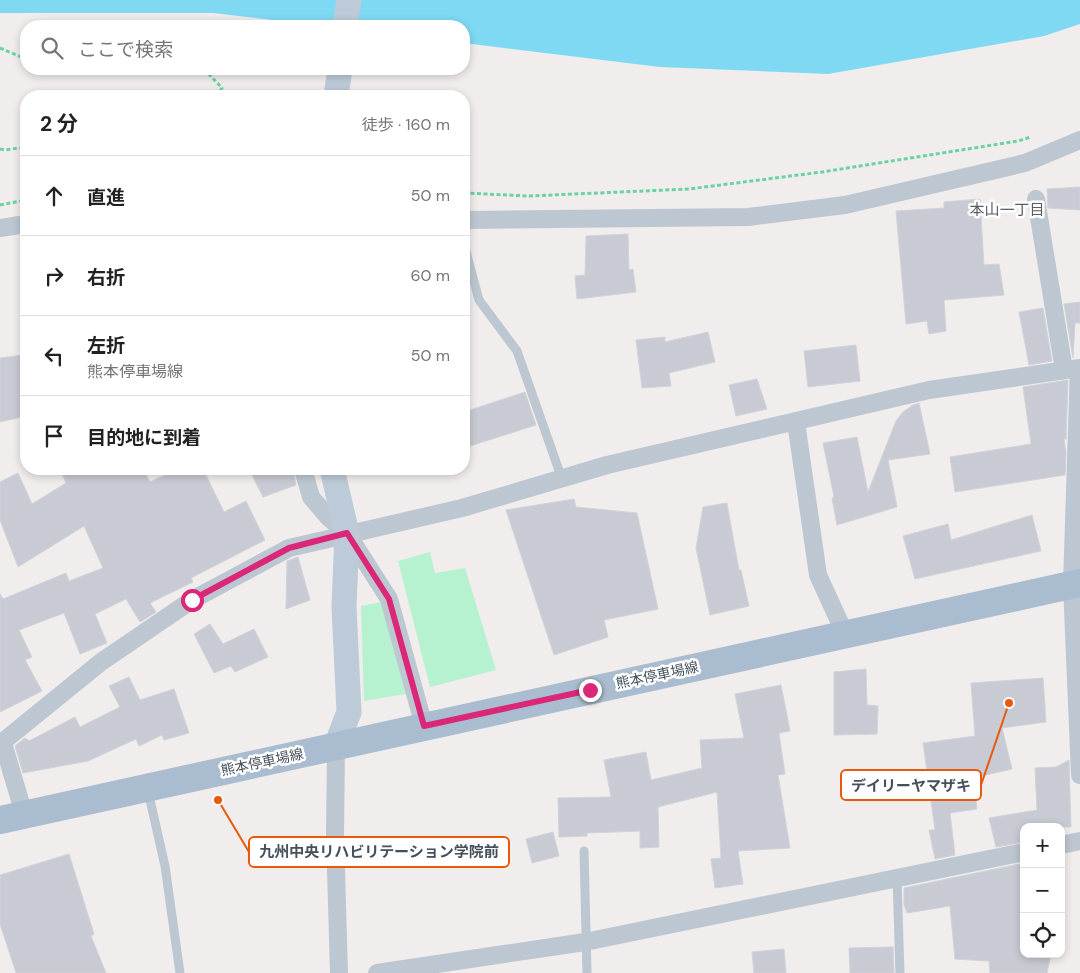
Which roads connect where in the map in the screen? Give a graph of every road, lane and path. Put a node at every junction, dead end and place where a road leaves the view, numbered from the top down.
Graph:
1 (349, 0) edge
2 (346, 20) edge
3 (0, 48) edge
4 (20, 56) edge
5 (210, 75) edge
6 (339, 75) edge
7 (220, 90) edge
8 (337, 90) edge
9 (1036, 135) dead end
10 (1080, 140) edge
11 (20, 147) edge
12 (0, 150) edge
13 (470, 192) edge
14 (1036, 199) dead end
15 (20, 201) edge
16 (0, 205) edge
17 (470, 220) edge
18 (20, 225) edge
19 (0, 228) edge
20 (470, 266) edge
21 (1074, 369) edge
22 (796, 422) junction
23 (305, 475) edge
24 (333, 475) edge
25 (562, 478) junction
26 (347, 533) junction
27 (1076, 584) edge
28 (845, 634) junction
29 (424, 726) junction
30 (1, 741) edge
31 (336, 746) junction
32 (1080, 775) edge
33 (147, 787) junction
34 (12, 817) edge
35 (1080, 841) edge
36 (1065, 843) edge
37 (584, 852) dead end
38 (1020, 853) edge
39 (896, 878) junction
40 (585, 942) junction
41 (180, 973) edge
42 (339, 973) edge
43 (377, 973) edge
44 (587, 973) edge
45 (900, 973) edge

1 - 2 street
3 - 4 path
5 - 7 path
6 - 8 street
9 - 13 path
10 - 17 street
11 - 12 path
14 - 21 street
15 - 16 path
18 - 19 street
20 - 25 lane
21 - 22 street
21 - 27 street
22 - 25 street
22 - 28 street
23 - 26 street
24 - 26 street
25 - 26 street
26 - 29 street
26 - 30 street
26 - 31 street
27 - 28 main road, 熊本停車場線
27 - 32 street
28 - 29 main road, 熊本停車場線
29 - 31 main road, 熊本停車場線
30 - 34 street
31 - 33 main road, 熊本停車場線
31 - 42 street
33 - 34 main road, 熊本停車場線
33 - 41 lane
35 - 36 street
37 - 40 lane
38 - 39 street
39 - 40 street
39 - 45 lane
40 - 43 street
40 - 44 lane

